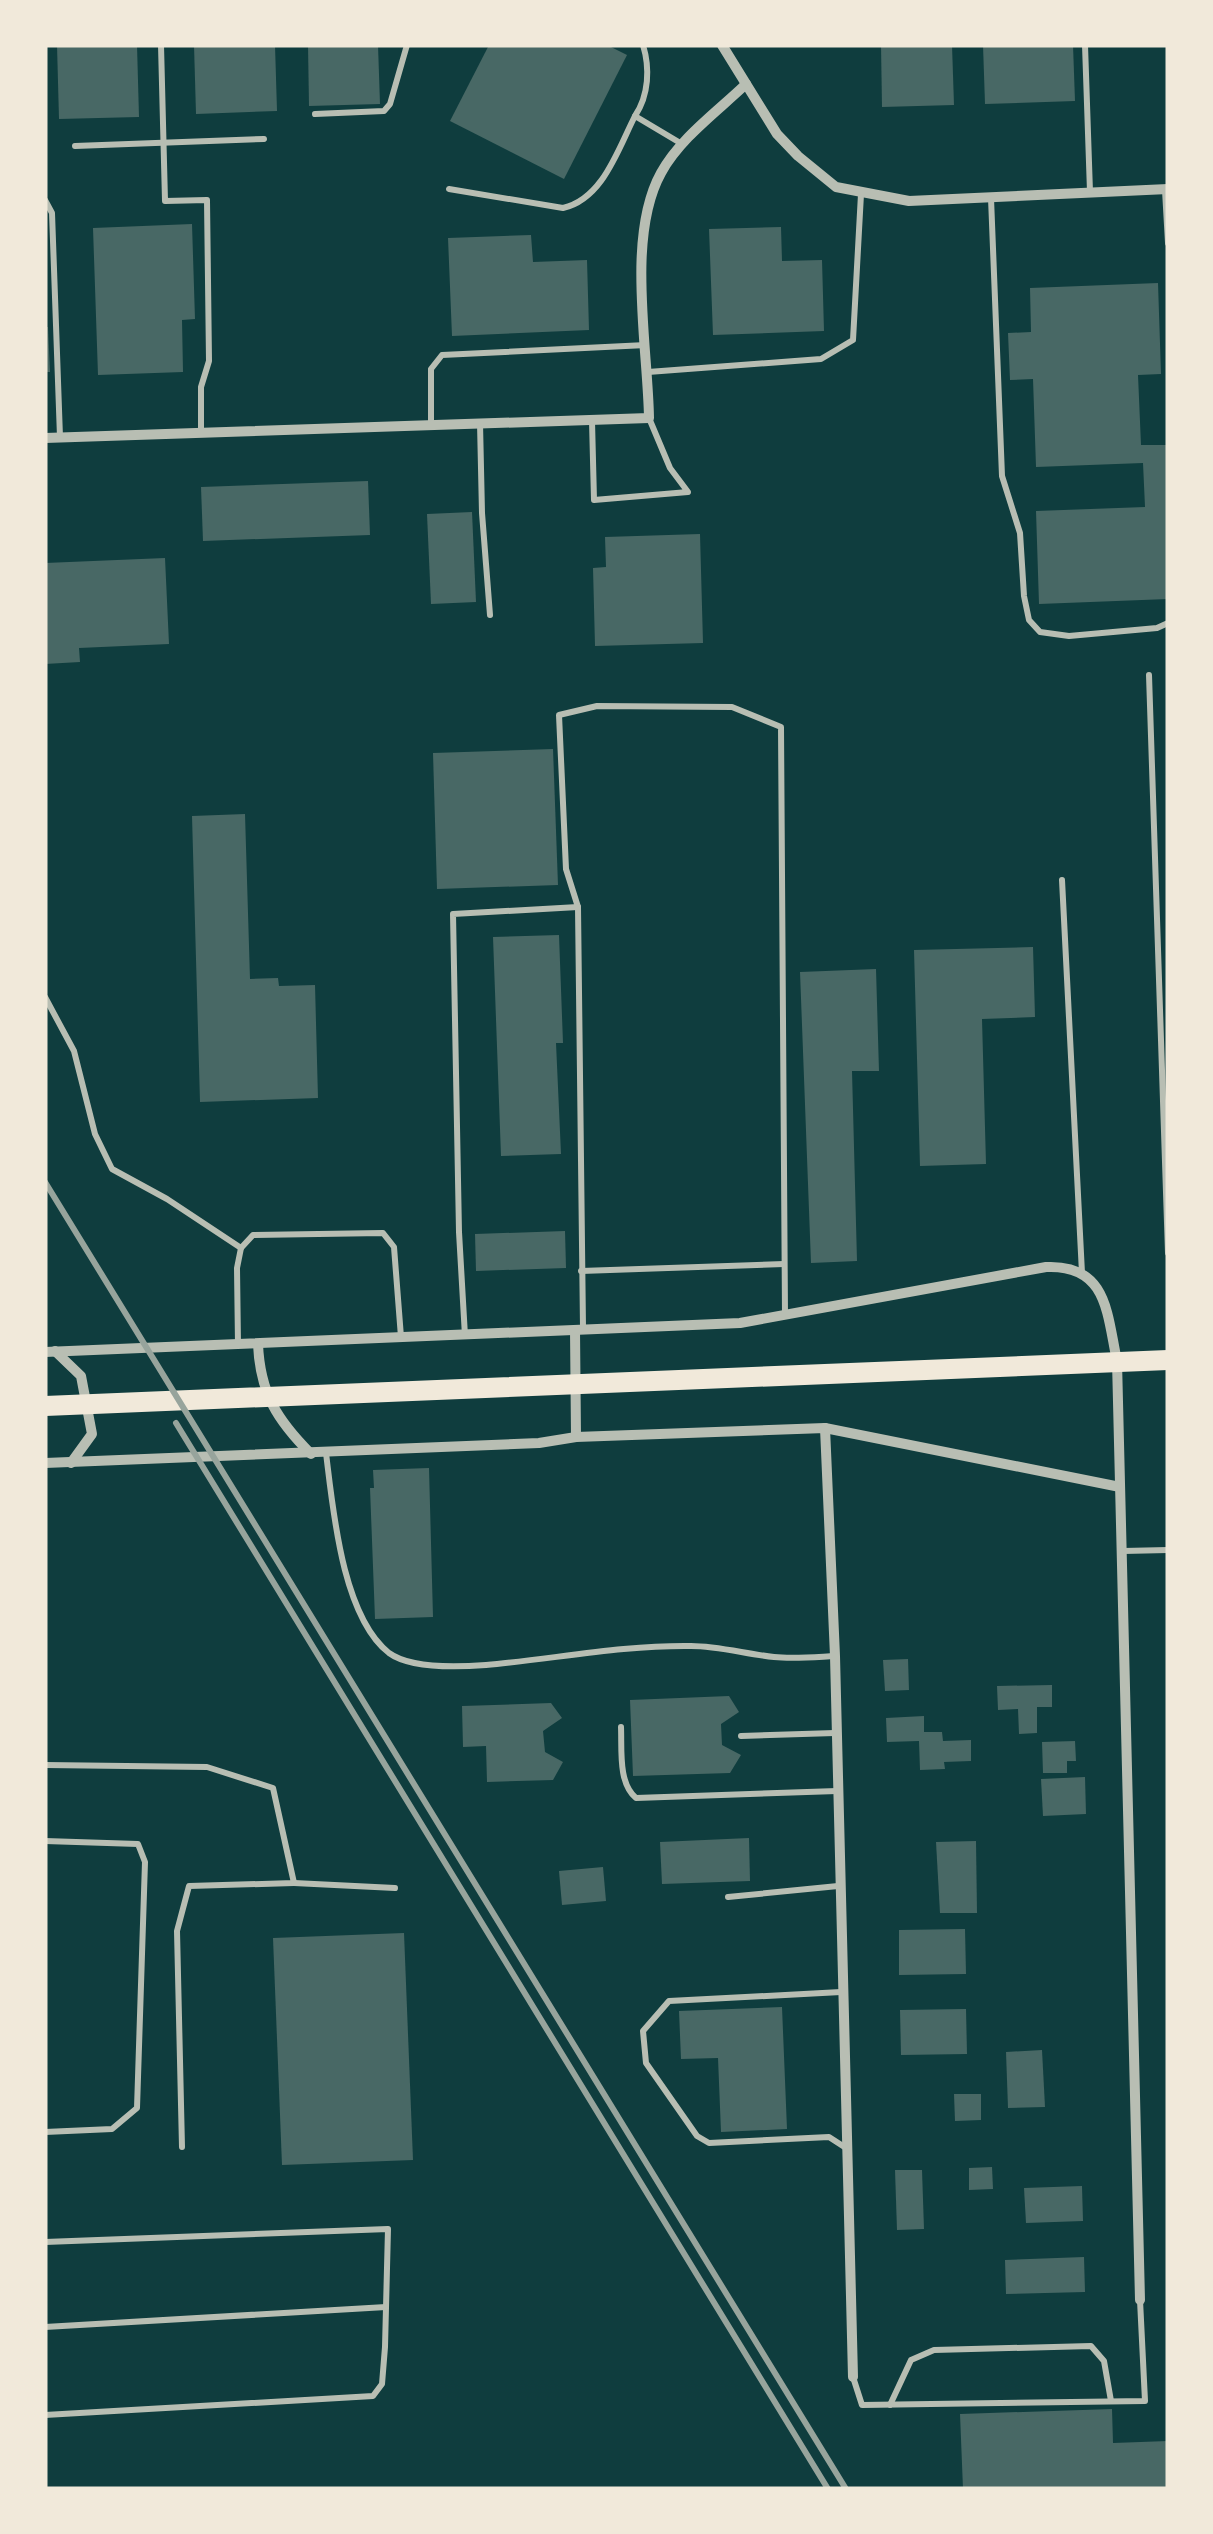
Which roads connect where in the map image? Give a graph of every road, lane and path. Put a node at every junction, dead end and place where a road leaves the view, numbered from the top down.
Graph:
1 (161, 45) edge
2 (407, 45) edge
3 (643, 45) edge
4 (722, 45) edge
5 (1085, 45) edge
6 (746, 84) junction
7 (315, 114) dead end
8 (636, 116) junction
9 (264, 139) dead end
10 (164, 144) junction
11 (682, 145) junction
12 (75, 146) dead end
13 (449, 189) dead end
14 (1166, 190) edge
15 (1090, 193) junction
16 (861, 194) junction
17 (991, 197) junction
18 (45, 200) edge
19 (1168, 243) edge
20 (646, 345) junction
21 (648, 372) junction
22 (649, 418) junction
23 (592, 420) junction
24 (480, 422) junction
25 (431, 424) junction
26 (201, 432) junction
27 (60, 437) junction
28 (45, 438) edge
29 (490, 615) dead end
30 (1168, 622) edge
31 (1149, 676) dead end
32 (1062, 880) dead end
33 (578, 907) junction
34 (45, 997) edge
35 (241, 1248) junction
36 (1168, 1252) edge
37 (784, 1264) junction
38 (581, 1270) junction
39 (1082, 1274) junction
40 (785, 1315) junction
41 (579, 1330) junction
42 (465, 1336) junction
43 (402, 1339) junction
44 (258, 1344) junction
45 (238, 1345) junction
46 (50, 1352) edge
47 (1168, 1360) edge
48 (1118, 1361) junction
49 (45, 1406) edge
50 (825, 1428) junction
51 (576, 1437) junction
52 (311, 1454) junction
53 (326, 1454) junction
54 (71, 1462) junction
55 (45, 1463) edge
56 (1120, 1487) junction
57 (1168, 1550) edge
58 (1122, 1552) junction
59 (835, 1656) junction
60 (621, 1727) dead end
61 (836, 1733) junction
62 (741, 1736) dead end
63 (45, 1765) edge
64 (837, 1791) junction
65 (45, 1841) edge
66 (294, 1883) junction
67 (838, 1886) junction
68 (396, 1888) dead end
69 (728, 1897) dead end
70 (842, 1992) junction
71 (45, 2132) edge
72 (182, 2147) dead end
73 (846, 2148) junction
74 (45, 2242) edge
75 (1140, 2300) joint
76 (386, 2307) junction
77 (45, 2326) edge
78 (852, 2378) joint
79 (1111, 2402) junction
80 (890, 2405) junction
81 (45, 2415) edge

1 - 10 lane
2 - 7 lane
3 - 8 lane
4 - 6 street
5 - 15 lane
6 - 11 street
6 - 16 street
8 - 11 lane
8 - 13 lane
9 - 10 lane
10 - 12 lane
10 - 26 lane
11 - 20 street
14 - 15 street
14 - 19 lane
15 - 17 street
16 - 17 street
16 - 21 lane
17 - 30 lane
18 - 27 lane
20 - 21 street
20 - 25 lane
21 - 22 street
22 - 23 street
22 - 23 lane
23 - 24 street
24 - 25 street
24 - 29 lane
25 - 26 street
26 - 27 street
27 - 28 street
31 - 36 lane
32 - 39 lane
33 - 37 lane
33 - 38 lane
33 - 42 lane
34 - 35 lane
35 - 43 lane
35 - 45 lane
37 - 38 lane
37 - 40 lane
38 - 41 lane
39 - 40 street
39 - 48 street
40 - 41 street
41 - 42 street
41 - 51 street
42 - 43 street
43 - 44 street
44 - 45 street
44 - 52 street
45 - 46 street
46 - 54 street
47 - 48 main road
48 - 49 main road
48 - 56 street
50 - 51 street
50 - 56 street
50 - 59 street
51 - 53 street
52 - 53 street
52 - 54 street
53 - 59 lane
54 - 55 street
56 - 58 street
57 - 58 lane
58 - 75 street
59 - 61 street
60 - 64 lane
61 - 62 lane
61 - 64 street
63 - 66 lane
64 - 67 street
65 - 71 lane
66 - 68 lane
66 - 72 lane
67 - 69 lane
67 - 70 street
70 - 73 street
70 - 73 lane
73 - 78 street
74 - 76 lane
75 - 79 lane
76 - 77 lane
76 - 81 lane
78 - 80 lane
79 - 80 lane
79 - 80 lane

